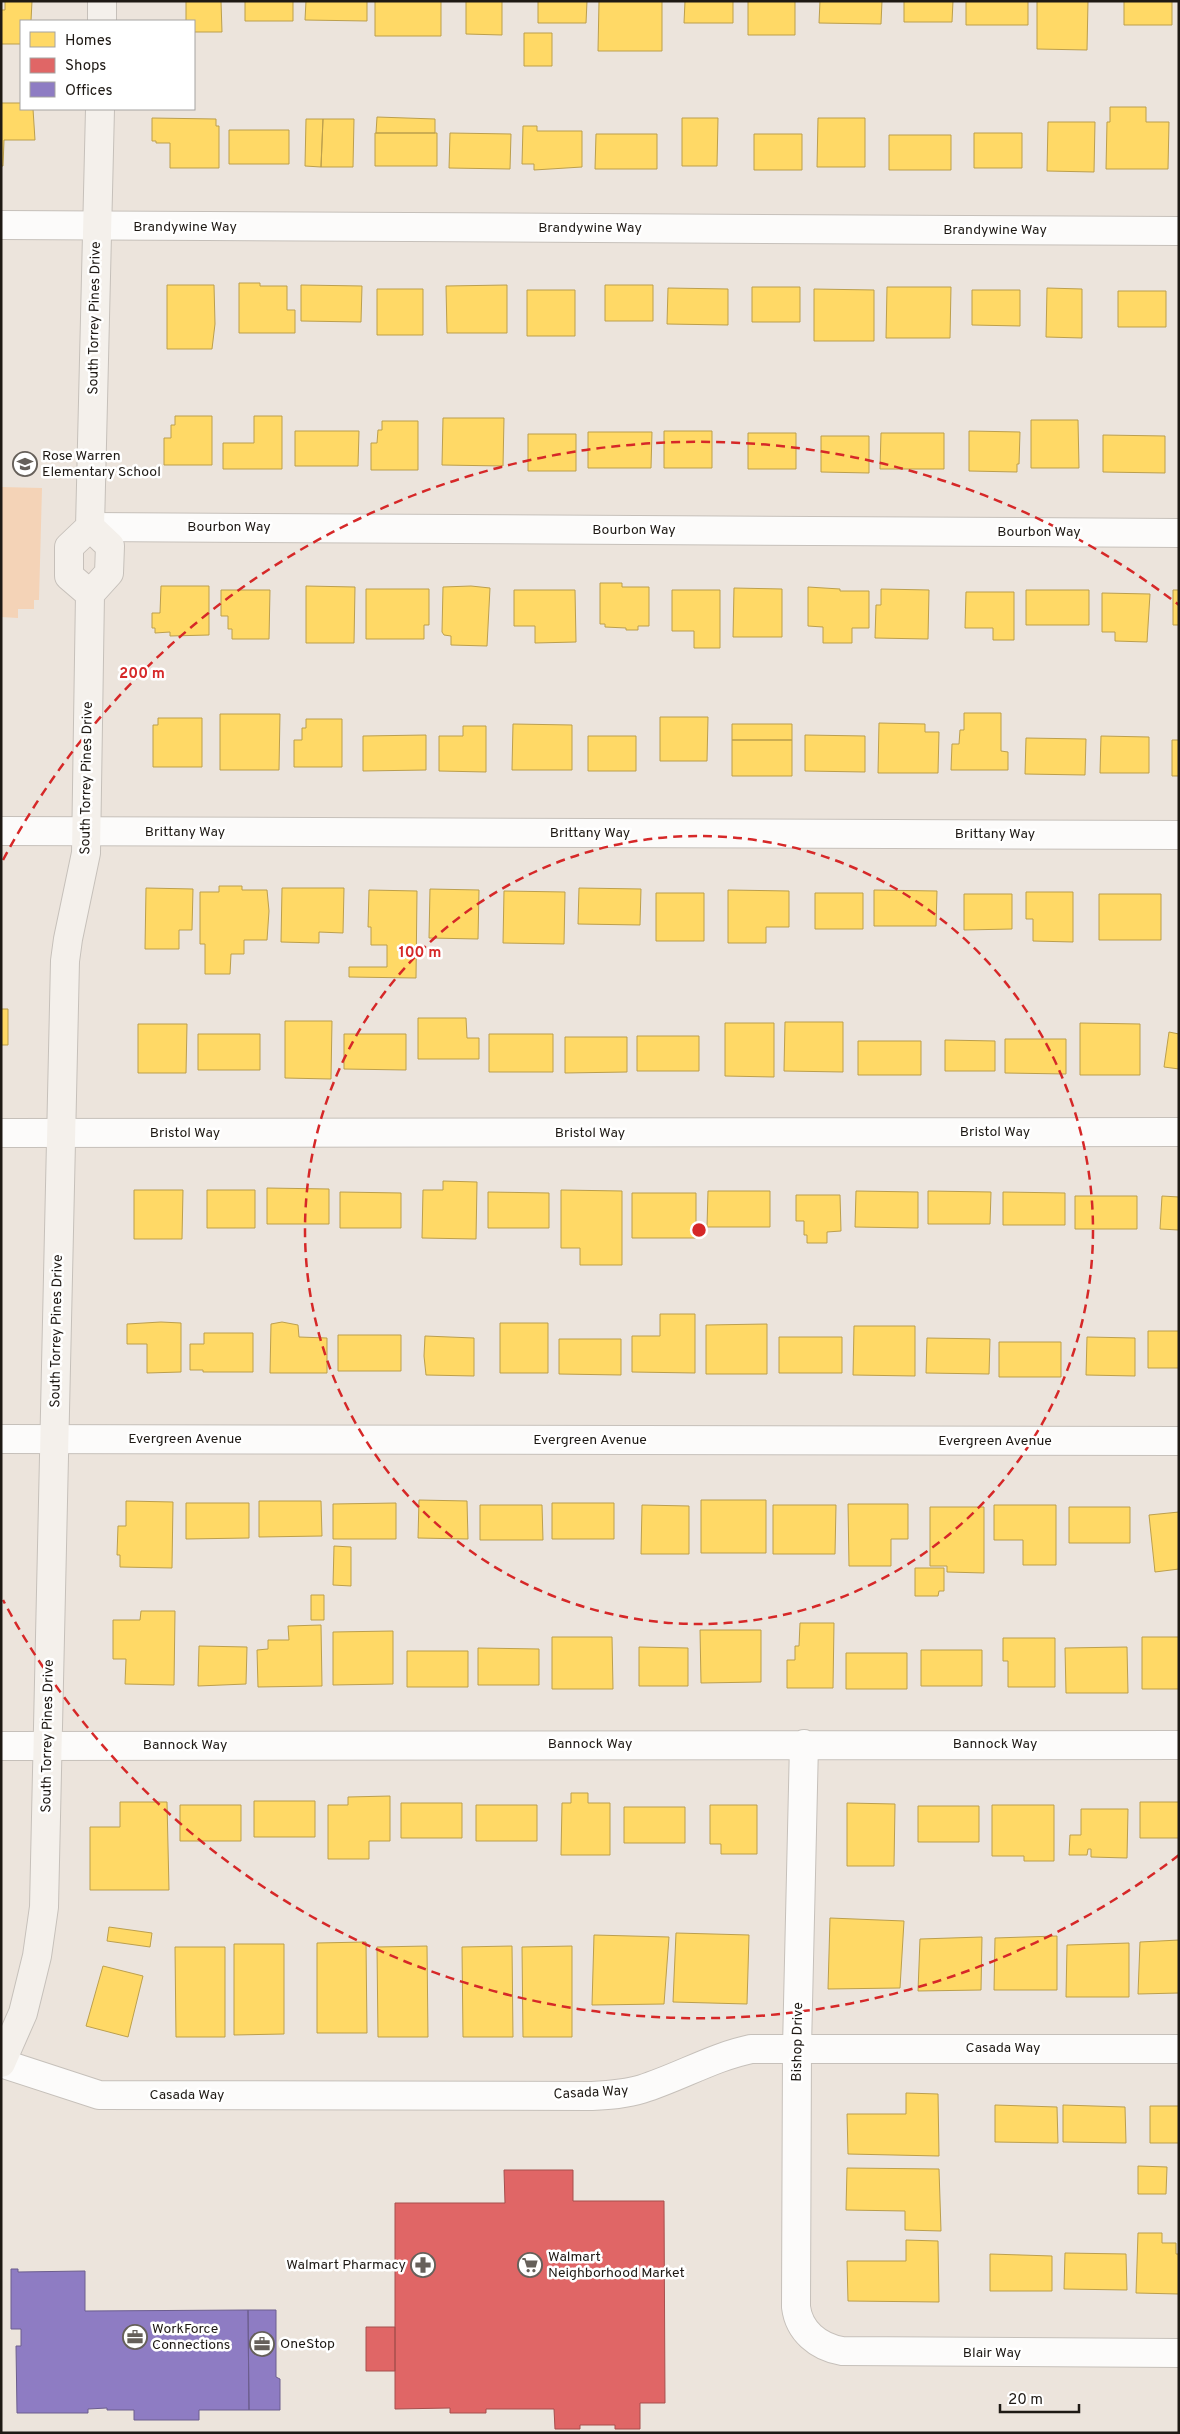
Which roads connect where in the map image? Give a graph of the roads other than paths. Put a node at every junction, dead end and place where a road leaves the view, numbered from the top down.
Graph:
1 (102, 1) edge
2 (102, 20) edge
3 (100, 110) edge
4 (1, 225) edge
5 (97, 226) junction
6 (1179, 231) edge
7 (90, 527) junction
8 (1179, 533) edge
9 (90, 594) junction
10 (1, 831) edge
11 (87, 832) junction
12 (1179, 835) edge
13 (1179, 1132) edge
14 (1, 1133) edge
15 (62, 1133) junction
16 (1, 1438) edge
17 (55, 1439) junction
18 (1179, 1441) edge
19 (804, 1744) junction
20 (47, 1745) junction
21 (1179, 1745) edge
22 (1, 1746) edge
23 (798, 2048) junction
24 (1179, 2049) edge
25 (1, 2063) edge
26 (810, 2336) joint
27 (1179, 2353) edge

1 - 2 main road
3 - 5 main road, South Torrey Pines Drive
4 - 5 street, Brandywine Way
5 - 6 street, Brandywine Way
5 - 7 main road, South Torrey Pines Drive
7 - 8 street, Bourbon Way
7 - 9 main road
7 - 9 main road
9 - 11 main road, South Torrey Pines Drive
10 - 11 street, Brittany Way
11 - 12 street, Brittany Way
11 - 15 main road, South Torrey Pines Drive
13 - 15 street, Bristol Way
14 - 15 street, Bristol Way
15 - 17 main road, South Torrey Pines Drive
16 - 17 street, Evergreen Avenue
17 - 18 street, Evergreen Avenue
17 - 20 main road, South Torrey Pines Drive
19 - 20 street, Bannock Way
19 - 21 street, Bannock Way
19 - 23 street, Bishop Drive
20 - 22 street, Bannock Way
20 - 25 main road, South Torrey Pines Drive
23 - 24 street, Casada Way
23 - 25 street, Casada Way
23 - 26 street, Bishop Drive
26 - 27 street, Blair Way

